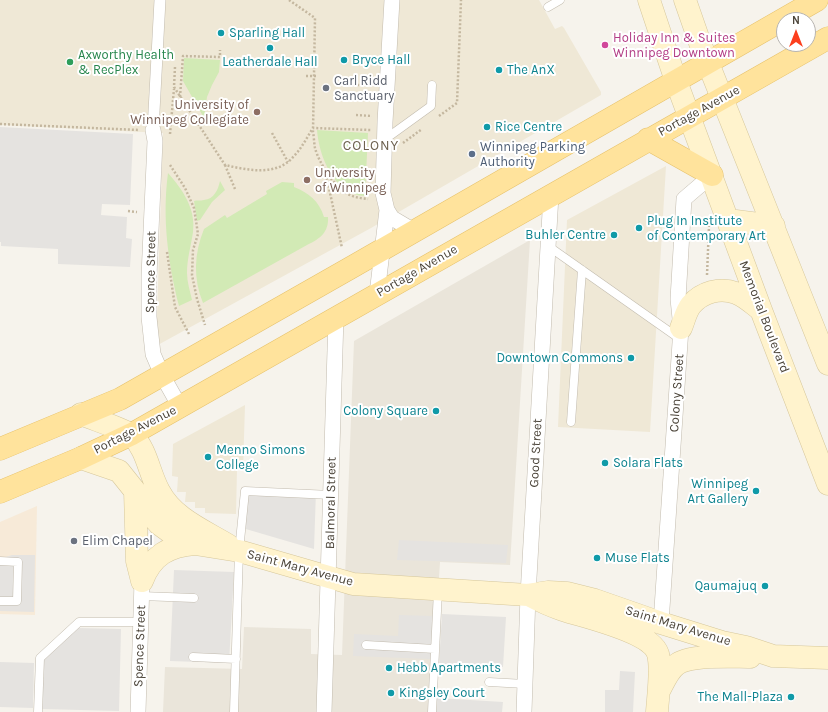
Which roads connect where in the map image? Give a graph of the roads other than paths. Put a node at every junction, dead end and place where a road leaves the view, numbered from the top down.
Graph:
1 (160, 0) edge
2 (392, 0) edge
3 (560, 0) edge
4 (649, 0) edge
5 (685, 0) edge
6 (817, 0) edge
7 (548, 7) dead end
8 (828, 38) edge
9 (708, 62) junction
10 (676, 81) junction
11 (432, 85) dead end
12 (722, 98) junction
13 (689, 116) junction
14 (153, 130) joint
15 (648, 139) junction
16 (384, 140) junction
17 (712, 175) junction
18 (551, 195) junction
19 (387, 210) junction
20 (718, 221) junction
21 (774, 226) junction
22 (414, 231) junction
23 (548, 246) junction
24 (382, 249) junction
25 (582, 270) junction
26 (377, 294) junction
27 (761, 310) junction
28 (336, 317) junction
29 (680, 333) junction
30 (828, 364) edge
31 (162, 375) junction
32 (180, 407) junction
33 (81, 414) junction
34 (571, 422) dead end
35 (132, 434) junction
36 (0, 449) edge
37 (80, 458) junction
38 (828, 484) edge
39 (135, 491) junction
40 (0, 492) edge
41 (331, 495) junction
42 (195, 544) junction
43 (240, 551) junction
44 (0, 562) edge
45 (329, 577) junction
46 (142, 588) junction
47 (439, 589) junction
48 (528, 594) junction
49 (194, 598) dead end
50 (0, 601) edge
51 (141, 622) junction
52 (661, 624) junction
53 (366, 645) dead end
54 (435, 649) junction
55 (773, 656) junction
56 (194, 657) dead end
57 (828, 658) edge
58 (236, 659) junction
59 (489, 682) dead end
60 (525, 684) junction
61 (657, 702) edge
62 (38, 712) edge
63 (138, 712) edge
64 (234, 712) edge
65 (324, 712) edge
66 (432, 712) edge
67 (524, 712) edge

1 - 14 street
2 - 16 street
3 - 7 lane
4 - 10 main road
5 - 9 main road
6 - 9 main road
8 - 12 main road, Portage Avenue
9 - 10 main road
9 - 12 main road
10 - 13 main road, Memorial Boulevard
10 - 22 main road
11 - 16 lane
12 - 13 main road, Portage Avenue
12 - 21 main road
13 - 15 main road, Portage Avenue
13 - 17 main road, Memorial Boulevard
14 - 31 street, Spence Street
15 - 17 main road
15 - 18 main road, Portage Avenue
16 - 19 street
17 - 20 main road, Memorial Boulevard
17 - 29 street, Colony Street
18 - 23 street, Good Street
18 - 26 main road, Portage Avenue
19 - 22 street
19 - 24 street
20 - 21 main road
20 - 27 main road, Memorial Boulevard
21 - 30 main road
22 - 24 main road
23 - 25 lane
23 - 48 street, Good Street
24 - 26 street
24 - 31 main road
25 - 29 lane
25 - 34 lane
26 - 28 main road, Portage Avenue
27 - 29 main road
27 - 38 main road, Memorial Boulevard
28 - 32 main road, Portage Avenue
28 - 41 street, Balmoral Street
29 - 52 street, Colony Street
31 - 32 street, Spence Street
31 - 33 main road
32 - 35 main road, Portage Avenue
33 - 35 main road
33 - 36 main road
35 - 37 main road, Portage Avenue
35 - 43 main road, Saint Mary Avenue
37 - 39 main road, Saint Mary Avenue
37 - 40 main road, Portage Avenue
39 - 42 main road, Saint Mary Avenue
39 - 46 main road
41 - 43 lane
41 - 45 street, Balmoral Street
42 - 43 main road, Saint Mary Avenue
42 - 46 main road
43 - 45 main road, Saint Mary Avenue
43 - 58 lane
44 - 50 lane
45 - 47 main road, Saint Mary Avenue
45 - 65 street, Balmoral Street
46 - 49 lane
46 - 51 street, Spence Street
47 - 48 main road, Saint Mary Avenue
47 - 54 lane
48 - 52 main road, Saint Mary Avenue
48 - 60 street, Good Street
48 - 61 main road, Saint Mary Avenue
51 - 62 lane
51 - 63 street, Spence Street
52 - 55 main road, Saint Mary Avenue
53 - 54 lane
54 - 66 lane
55 - 57 main road, Saint Mary Avenue
55 - 61 main road
56 - 58 lane
58 - 64 lane
59 - 60 lane
60 - 67 street, Good Street

